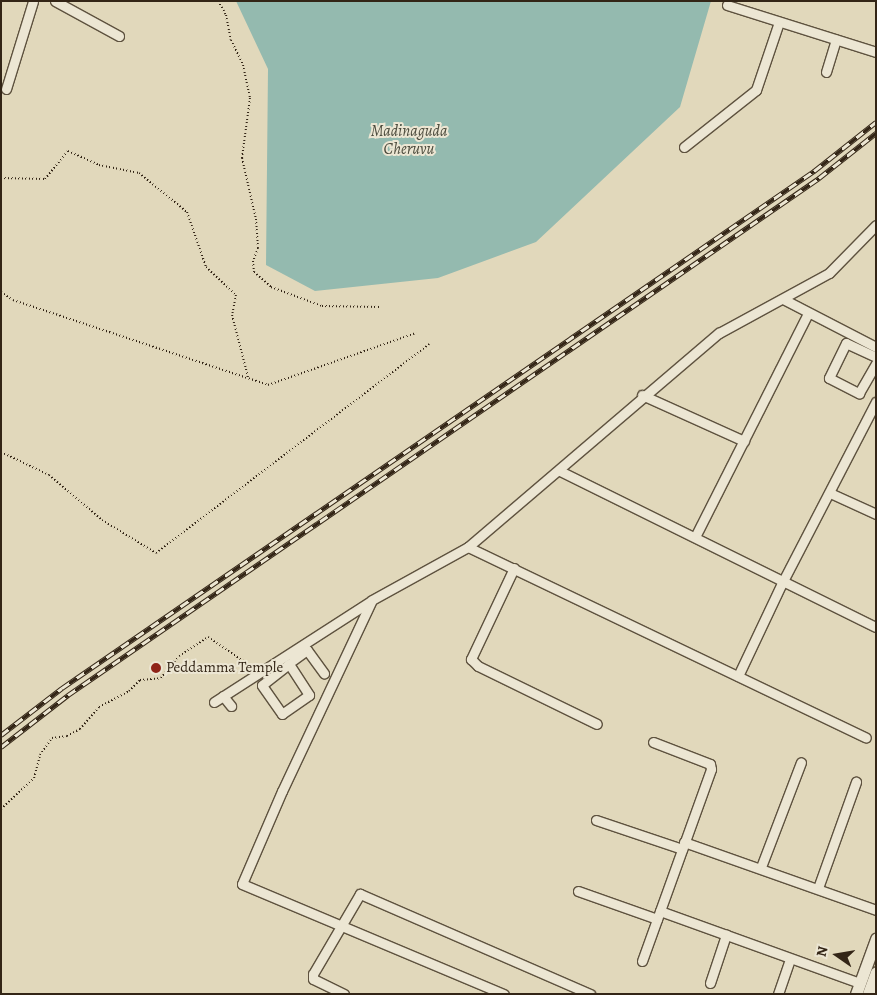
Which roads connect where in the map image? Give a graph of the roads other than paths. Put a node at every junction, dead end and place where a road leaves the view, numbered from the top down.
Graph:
1 (34, 1) edge
2 (55, 1) edge
3 (727, 5) dead end
4 (779, 22) junction
5 (119, 36) dead end
6 (836, 39) junction
7 (876, 52) edge
8 (826, 72) dead end
9 (6, 89) dead end
10 (684, 146) dead end
11 (875, 227) edge
12 (783, 299) junction
13 (808, 313) junction
14 (857, 343) junction
15 (876, 347) edge
16 (876, 357) edge
17 (876, 364) edge
18 (642, 395) junction
19 (876, 402) edge
20 (744, 441) junction
21 (560, 471) junction
22 (830, 493) junction
23 (876, 514) edge
24 (696, 535) junction
25 (468, 547) junction
26 (514, 568) junction
27 (782, 583) junction
28 (372, 600) junction
29 (876, 627) edge
30 (305, 647) junction
31 (289, 660) junction
32 (263, 671) junction
33 (324, 673) dead end
34 (738, 676) junction
35 (271, 678) junction
36 (241, 685) junction
37 (247, 693) dead end
38 (223, 696) junction
39 (214, 702) dead end
40 (231, 706) dead end
41 (597, 724) dead end
42 (866, 738) dead end
43 (653, 742) dead end
44 (801, 762) dead end
45 (856, 782) dead end
46 (596, 820) dead end
47 (683, 846) junction
48 (761, 867) junction
49 (818, 888) junction
50 (578, 891) dead end
51 (876, 910) edge
52 (658, 915) junction
53 (340, 925) junction
54 (726, 935) junction
55 (876, 939) edge
56 (790, 958) junction
57 (642, 961) dead end
58 (876, 972) edge
59 (710, 983) dead end
60 (858, 988) edge
61 (502, 993) edge
62 (344, 994) edge
63 (590, 994) edge
64 (778, 994) edge
65 (868, 994) edge

1 - 9 street
2 - 5 street
3 - 4 street
4 - 6 street
4 - 10 street
6 - 7 street
6 - 8 street
11 - 12 street
12 - 13 street
12 - 18 street
13 - 14 street
13 - 20 street
14 - 15 street
14 - 16 street
14 - 17 street
18 - 20 street
18 - 21 street
19 - 22 street
20 - 24 street
21 - 24 street
21 - 25 street
22 - 23 street
22 - 27 street
24 - 27 street
25 - 26 street
25 - 28 street
26 - 34 street
26 - 41 street
27 - 29 street
27 - 34 street
28 - 30 street
28 - 53 street
30 - 31 street
30 - 33 street
31 - 32 street
31 - 35 street
31 - 35 street
32 - 35 street
32 - 36 street
34 - 42 street
36 - 37 street
36 - 38 street
38 - 39 street
38 - 40 street
43 - 47 street
44 - 48 street
45 - 49 street
46 - 47 street
47 - 48 street
47 - 52 street
48 - 49 street
49 - 51 street
50 - 52 street
52 - 54 street
52 - 57 street
53 - 61 street
53 - 62 street
53 - 63 street
54 - 56 street
54 - 59 street
55 - 60 street
56 - 60 street
56 - 64 street
58 - 65 street

